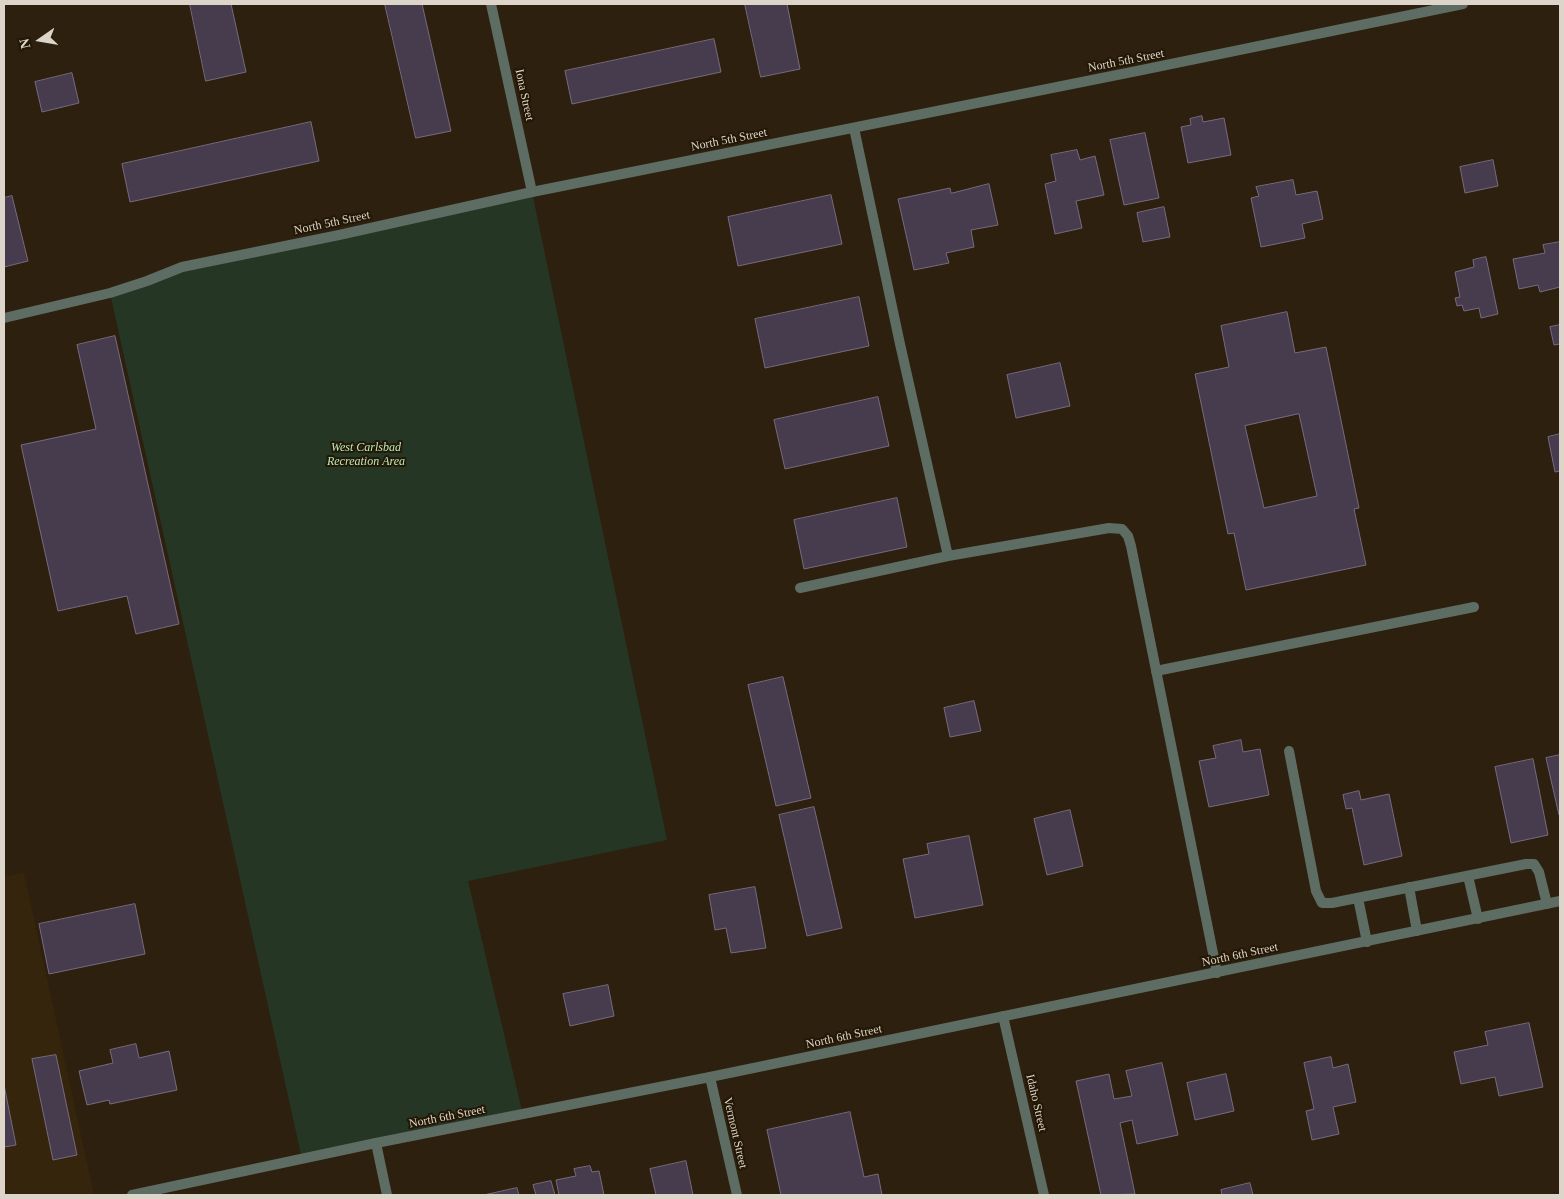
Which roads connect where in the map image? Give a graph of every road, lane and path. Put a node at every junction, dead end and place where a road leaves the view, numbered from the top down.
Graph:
1 (491, 4) edge
2 (1463, 4) edge
3 (854, 128) junction
4 (532, 192) junction
5 (4, 318) edge
6 (948, 556) junction
7 (800, 588) dead end
8 (1474, 607) dead end
9 (1156, 671) junction
10 (1289, 751) dead end
11 (1468, 876) junction
12 (1409, 887) junction
13 (1358, 898) junction
14 (1560, 902) edge
15 (1547, 904) junction
16 (1478, 919) junction
17 (1417, 931) junction
18 (1367, 942) junction
19 (1216, 973) junction
20 (1003, 1016) junction
21 (710, 1077) junction
22 (376, 1143) junction
23 (148, 1194) edge
24 (132, 1195) edge
25 (387, 1195) edge
26 (737, 1195) edge
27 (1044, 1195) edge

1 - 4 street, Iona Street
2 - 3 street, North 5th Street
3 - 4 street, North 5th Street
3 - 6 street
4 - 5 street, North 5th Street
6 - 7 street
6 - 9 street
8 - 9 street
9 - 19 street
10 - 13 street
11 - 12 street
11 - 15 street
11 - 16 street
12 - 13 street
12 - 17 street
13 - 18 street
14 - 15 street, North 6th Street
15 - 16 street, North 6th Street
16 - 17 street, North 6th Street
17 - 18 street, North 6th Street
18 - 19 street, North 6th Street
19 - 20 street, North 6th Street
20 - 21 street, North 6th Street
20 - 27 street, Idaho Street
21 - 22 street, North 6th Street
21 - 26 street, Vermont Street
22 - 23 street, North 6th Street
22 - 25 street
23 - 24 street, North 6th Street

